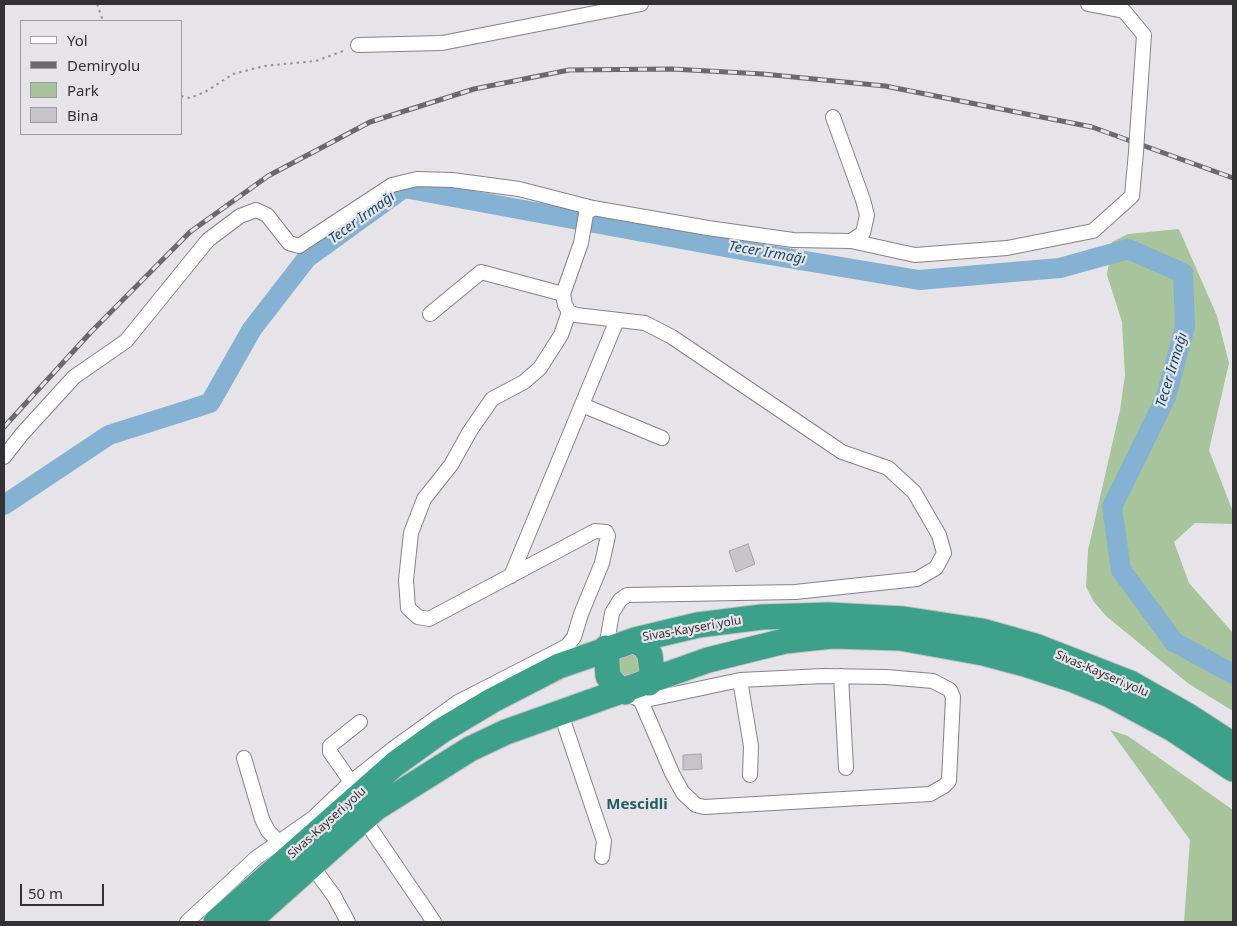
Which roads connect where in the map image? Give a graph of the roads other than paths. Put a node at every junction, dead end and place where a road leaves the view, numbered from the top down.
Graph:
1 (641, 4) edge
2 (1088, 4) edge
3 (358, 45) road end
4 (833, 116) dead end
5 (590, 211) junction
6 (851, 241) junction
7 (564, 294) junction
8 (570, 312) junction
9 (430, 314) dead end
10 (618, 320) junction
11 (582, 405) junction
12 (662, 438) dead end
13 (4, 457) edge
14 (511, 576) junction
15 (612, 613) junction
16 (635, 640) junction
17 (606, 648) junction
18 (841, 676) junction
19 (740, 680) junction
20 (638, 692) junction
21 (561, 714) junction
22 (360, 722) dead end
23 (1233, 745) edge
24 (244, 758) dead end
25 (846, 768) dead end
26 (1233, 769) edge
27 (750, 775) dead end
28 (356, 788) junction
29 (364, 820) junction
30 (278, 841) junction
31 (602, 857) dead end
32 (312, 866) junction
33 (187, 922) edge
34 (216, 922) edge
35 (248, 922) edge
36 (348, 922) edge
37 (434, 922) edge

1 - 3 street
2 - 6 street, bridge
4 - 6 street
5 - 6 street
5 - 7 street
5 - 13 street
7 - 8 street
7 - 9 street
8 - 10 street
8 - 14 street
10 - 11 street
10 - 15 street
11 - 12 street
11 - 14 street
14 - 28 street
15 - 16 street
15 - 17 street
16 - 17 highway, Sivas-Kayseri yolu
16 - 20 highway
16 - 23 highway, Sivas-Kayseri yolu
17 - 20 highway
17 - 28 highway, Sivas-Kayseri yolu
18 - 19 street
18 - 20 street
18 - 25 street
19 - 20 street
19 - 27 street
20 - 21 highway, Sivas-Kayseri yolu
20 - 26 highway, Sivas-Kayseri yolu
21 - 29 highway, Sivas-Kayseri yolu
21 - 31 street
22 - 28 street
24 - 30 street
28 - 30 street
28 - 34 highway, Sivas-Kayseri yolu
29 - 32 highway, Sivas-Kayseri yolu
29 - 37 street
30 - 33 street
32 - 35 highway, Sivas-Kayseri yolu
32 - 36 street

